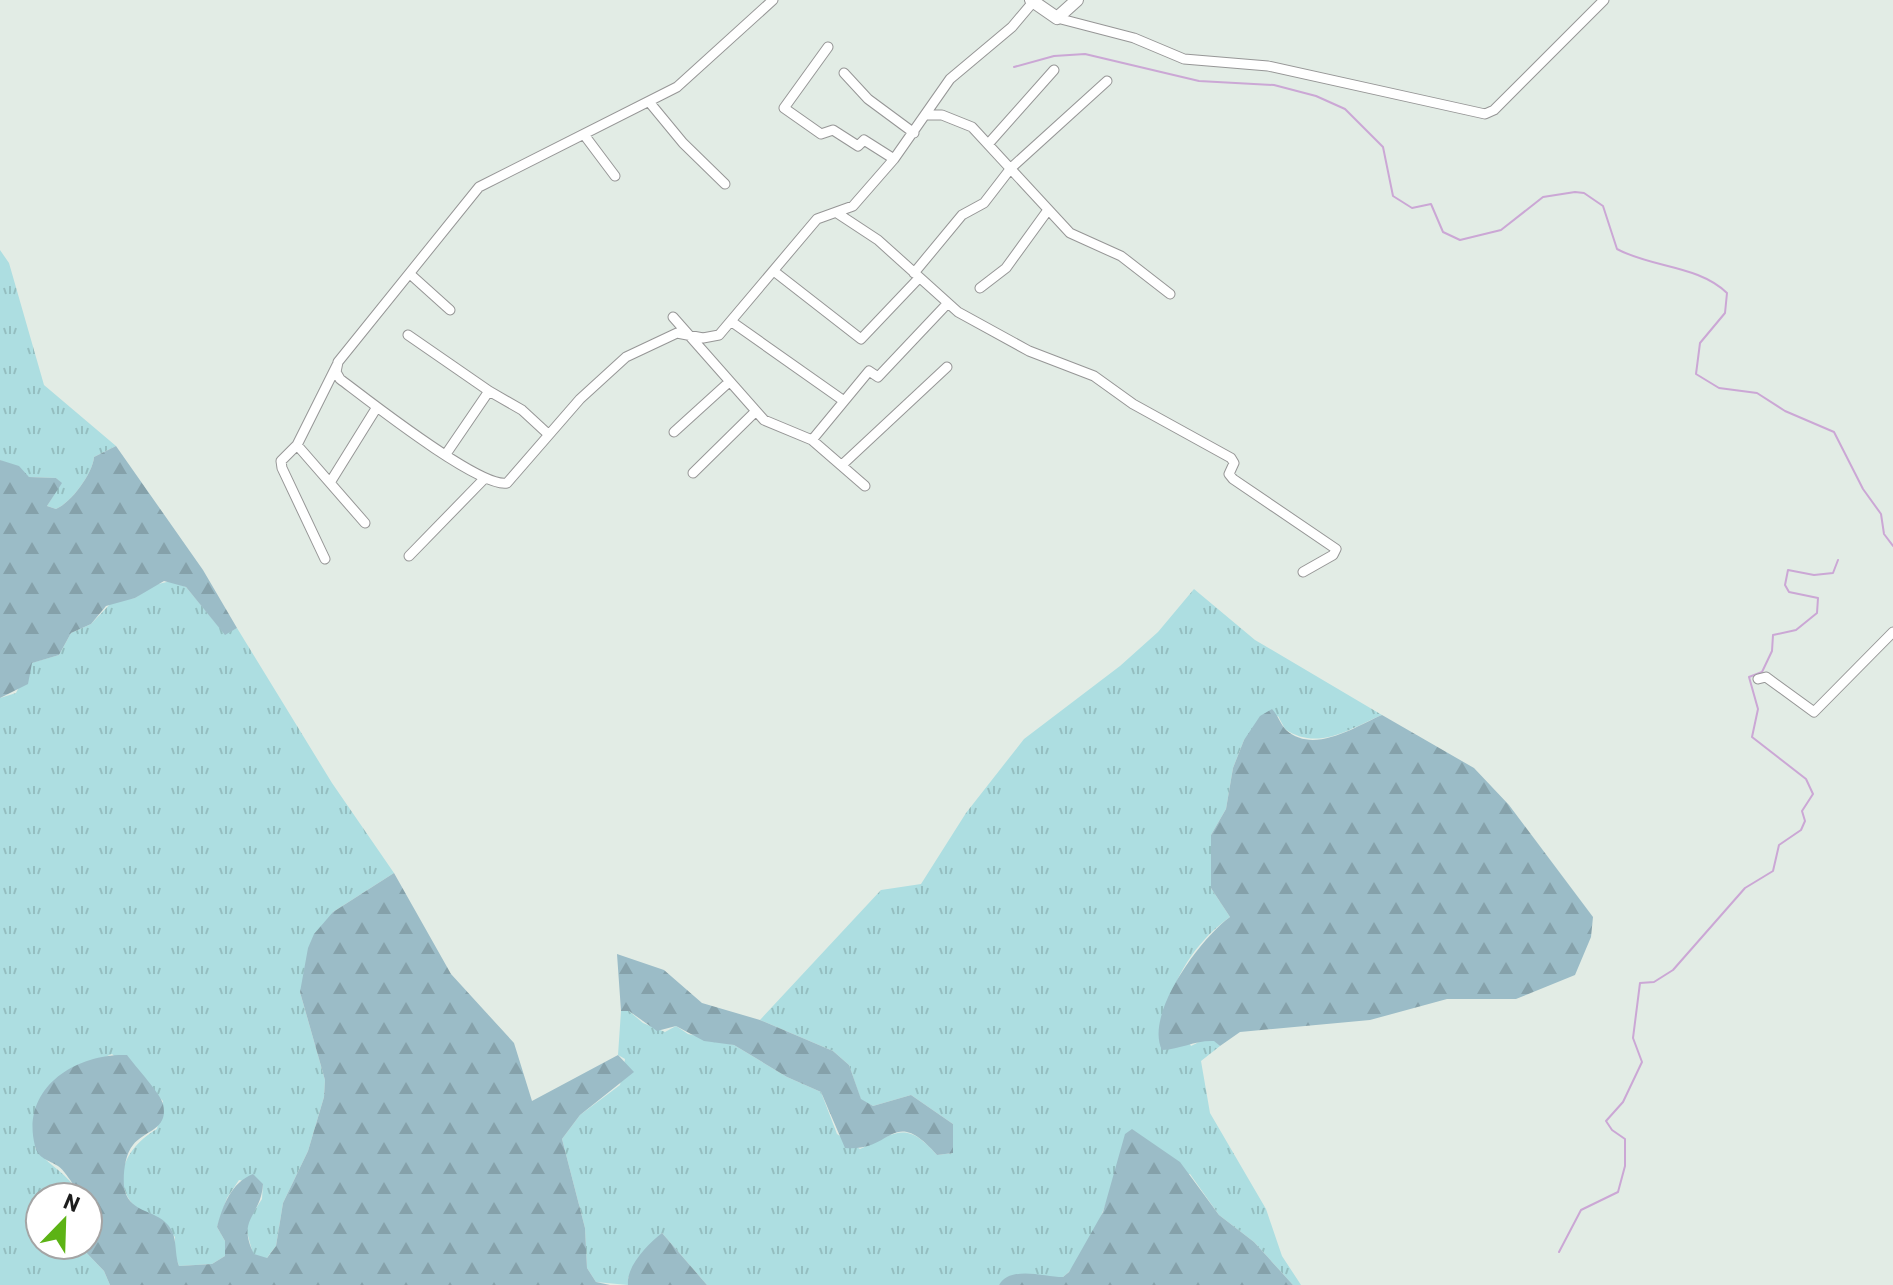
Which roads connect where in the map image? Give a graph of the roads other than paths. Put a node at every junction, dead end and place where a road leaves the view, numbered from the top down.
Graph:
1 (773, 0) edge
2 (1077, 0) edge
3 (1604, 0) edge
4 (1032, 1) edge
5 (1057, 18) junction
6 (828, 47) dead end
7 (1054, 70) dead end
8 (844, 73) dead end
9 (1107, 81) dead end
10 (650, 103) junction
11 (928, 115) junction
12 (914, 133) junction
13 (585, 136) junction
14 (990, 142) junction
15 (894, 159) junction
16 (1011, 168) junction
17 (615, 176) dead end
18 (725, 184) dead end
19 (1048, 210) junction
20 (837, 213) junction
21 (775, 272) junction
22 (410, 274) junction
23 (917, 276) junction
24 (980, 288) dead end
25 (1170, 294) dead end
26 (947, 304) junction
27 (450, 310) dead end
28 (673, 317) dead end
29 (732, 322) junction
30 (408, 335) dead end
31 (690, 335) junction
32 (338, 362) junction
33 (947, 367) dead end
34 (728, 383) junction
35 (489, 391) junction
36 (844, 401) junction
37 (377, 407) junction
38 (755, 412) junction
39 (674, 432) dead end
40 (548, 434) junction
41 (812, 440) junction
42 (297, 445) junction
43 (446, 454) junction
44 (843, 464) junction
45 (693, 473) dead end
46 (484, 479) junction
47 (331, 481) junction
48 (865, 486) dead end
49 (365, 523) dead end
50 (409, 556) dead end
51 (325, 559) dead end
52 (1303, 572) dead end
53 (1893, 632) edge
54 (1758, 679) dead end

1 - 10 street
2 - 5 street
3 - 5 street
4 - 5 street
4 - 11 street
6 - 15 street
7 - 14 street
8 - 12 street
9 - 16 street
10 - 13 street
10 - 18 street
11 - 12 street
11 - 14 street
12 - 15 street
13 - 17 street
13 - 22 street
14 - 16 street
15 - 20 street
16 - 19 street
16 - 23 street
19 - 24 street
19 - 25 street
20 - 21 street
20 - 23 street
21 - 23 street
21 - 29 street
22 - 27 street
22 - 32 street
23 - 26 street
26 - 36 street
26 - 52 street
28 - 31 street
29 - 31 street
29 - 36 street
30 - 35 street
31 - 34 street
31 - 40 street
32 - 37 street
32 - 42 street
33 - 44 street
34 - 38 street
34 - 39 street
35 - 40 street
35 - 43 street
36 - 41 street
37 - 43 street
37 - 47 street
38 - 41 street
38 - 45 street
40 - 46 street
41 - 44 street
42 - 47 street
42 - 51 street
43 - 46 street
44 - 48 street
46 - 50 street
47 - 49 street
53 - 54 street

